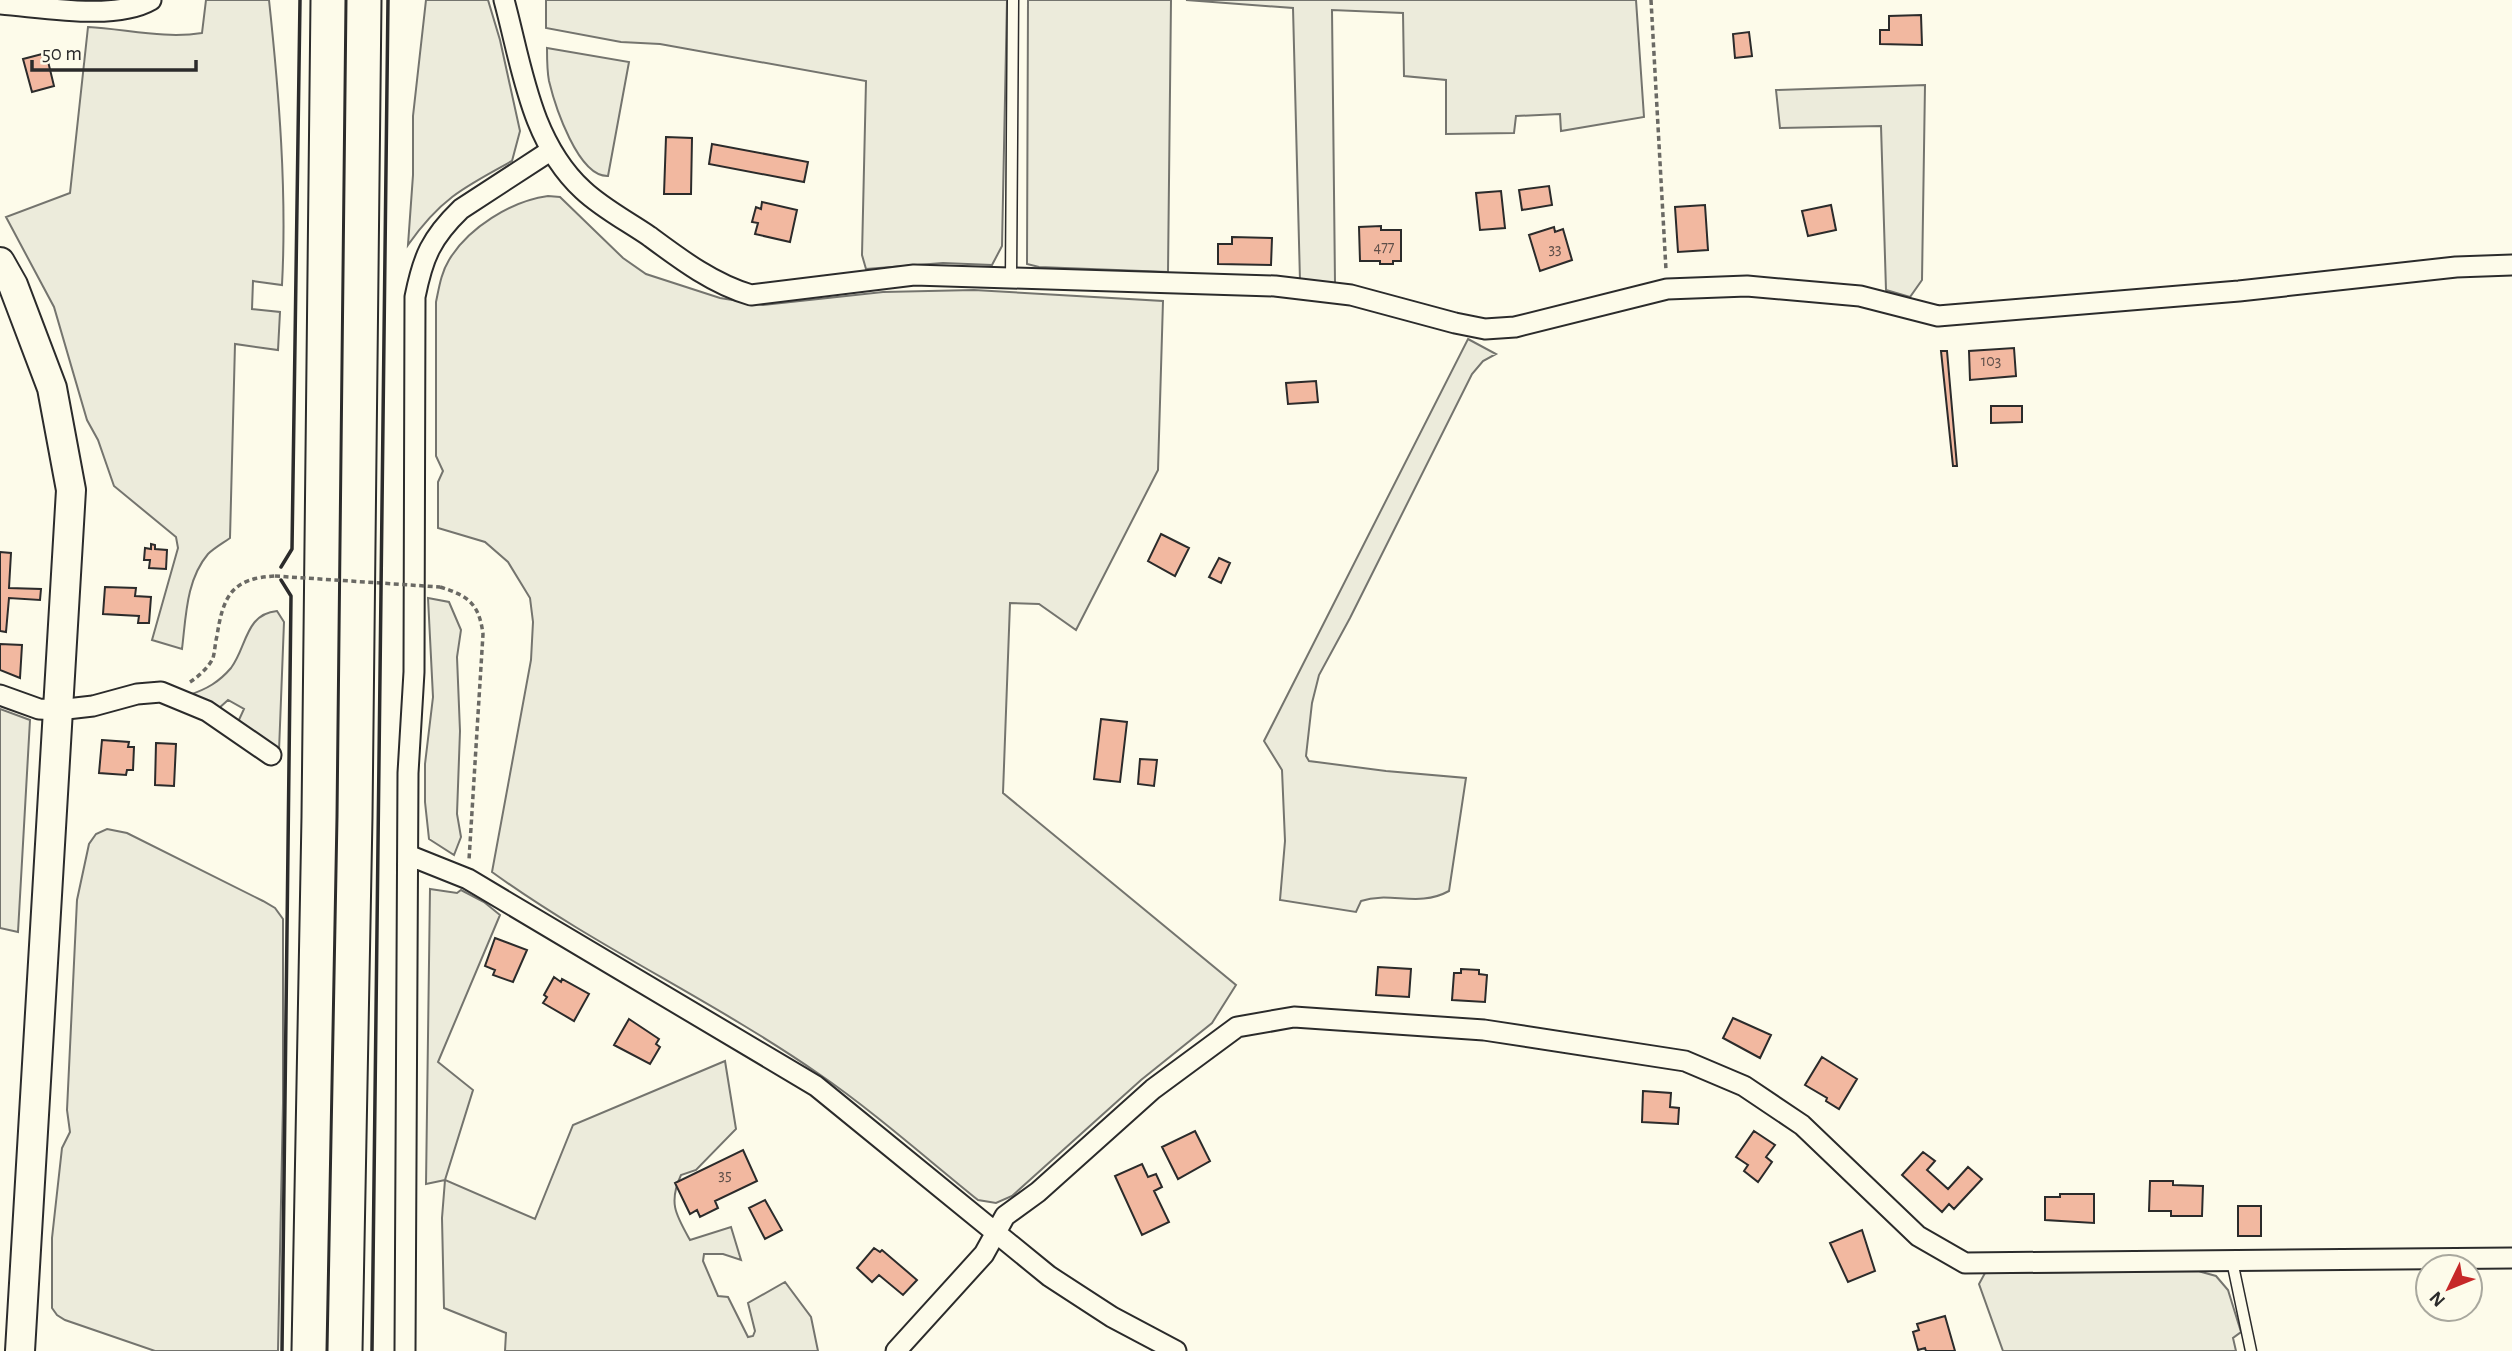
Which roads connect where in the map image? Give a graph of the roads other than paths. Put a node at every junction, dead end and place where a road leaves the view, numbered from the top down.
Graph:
1 (151, 0) edge
2 (328, 0) edge
3 (365, 0) edge
4 (504, 0) edge
5 (1013, 0) edge
6 (0, 4) edge
7 (550, 151) junction
8 (0, 262) edge
9 (2512, 265) edge
10 (1011, 278) junction
11 (0, 695) edge
12 (58, 710) junction
13 (271, 755) dead end
14 (408, 855) junction
15 (997, 1232) junction
16 (2512, 1258) edge
17 (2232, 1261) junction
18 (20, 1351) edge
19 (309, 1351) edge
20 (345, 1351) edge
21 (404, 1351) edge
22 (896, 1351) edge
23 (1176, 1351) edge
24 (2251, 1351) edge

1 - 6 street
2 - 19 highway
3 - 20 highway
4 - 7 street
5 - 10 lane
7 - 10 street
7 - 14 street
8 - 12 main road
9 - 10 street
11 - 12 street
12 - 13 street
12 - 18 main road
14 - 15 street
14 - 21 street
15 - 17 street
15 - 22 street
15 - 23 street
16 - 17 street
17 - 24 lane

